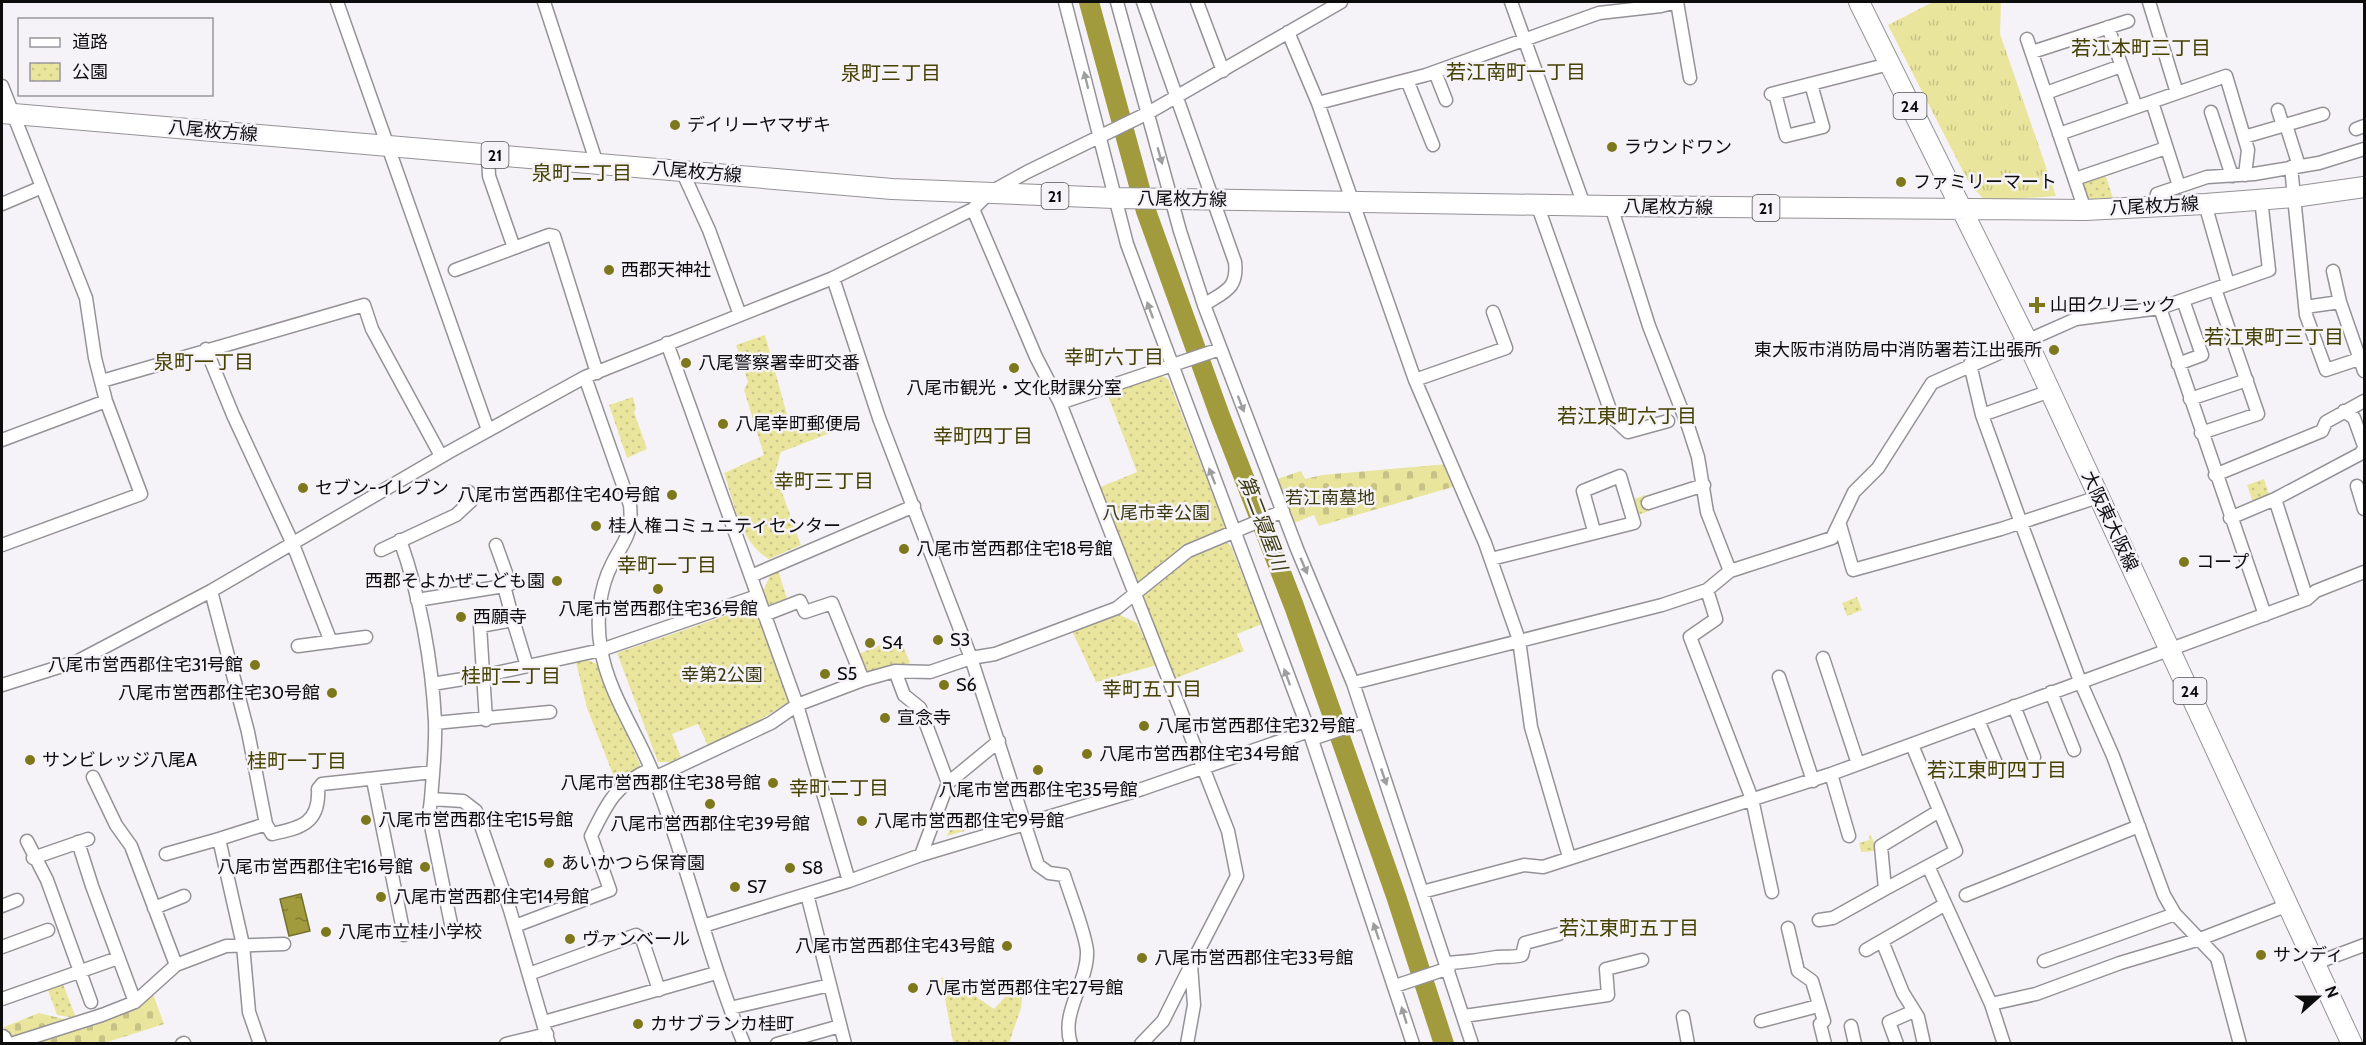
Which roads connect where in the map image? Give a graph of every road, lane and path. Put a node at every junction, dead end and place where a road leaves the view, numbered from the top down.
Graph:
1 (337, 2) edge
2 (544, 2) edge
3 (1065, 2) edge
4 (1117, 2) edge
5 (1143, 2) edge
6 (1197, 2) edge
7 (1341, 2) edge
8 (1511, 2) edge
9 (1672, 2) edge
10 (1859, 2) edge
11 (2149, 2) edge
12 (1598, 7) edge
13 (2128, 21) dead end
14 (2108, 27) junction
15 (1288, 32) junction
16 (1524, 39) junction
17 (2027, 39) dead end
18 (2032, 52) junction
19 (1889, 64) junction
20 (2121, 66) junction
21 (1223, 71) junction
22 (1435, 72) junction
23 (1690, 78) dead end
24 (1407, 80) junction
25 (1811, 84) junction
26 (2, 86) edge
27 (2046, 93) junction
28 (2177, 93) junction
29 (1177, 96) junction
30 (1446, 100) dead end
31 (2152, 102) junction
32 (1318, 104) junction
33 (2136, 107) junction
34 (2278, 110) dead end
35 (2211, 112) dead end
36 (1148, 113) junction
37 (7, 114) edge
38 (2323, 114) dead end
39 (2284, 125) junction
40 (2059, 134) junction
41 (1100, 137) junction
42 (2244, 137) junction
43 (389, 146) junction
44 (1432, 146) dead end
45 (2166, 148) junction
46 (2364, 149) edge
47 (488, 155) junction
48 (597, 164) junction
49 (2295, 166) junction
50 (682, 171) junction
51 (2245, 175) junction
52 (2232, 176) junction
53 (2075, 179) junction
54 (2179, 186) junction
55 (42, 187) junction
56 (2364, 187) edge
57 (989, 194) junction
58 (2294, 197) junction
59 (1118, 198) junction
60 (1170, 199) junction
61 (2261, 199) junction
62 (1213, 200) junction
63 (1352, 201) junction
64 (2, 204) edge
65 (1537, 204) junction
66 (2205, 204) junction
67 (1584, 205) junction
68 (1611, 206) junction
69 (2154, 207) junction
70 (973, 209) junction
71 (1962, 209) junction
72 (2085, 210) junction
73 (514, 248) junction
74 (455, 270) dead end
75 (2333, 271) dead end
76 (833, 278) junction
77 (2228, 284) junction
78 (2215, 289) junction
79 (2183, 300) junction
80 (2340, 303) junction
81 (1204, 305) junction
82 (2305, 307) junction
83 (2160, 308) junction
84 (1493, 312) dead end
85 (740, 315) junction
86 (2026, 339) junction
87 (667, 343) junction
88 (206, 348) junction
89 (1220, 349) junction
90 (2360, 359) junction
91 (1970, 364) junction
92 (2178, 364) junction
93 (1170, 365) junction
94 (2364, 371) edge
95 (591, 375) junction
96 (1415, 380) junction
97 (2247, 380) junction
98 (102, 381) junction
99 (2050, 391) junction
100 (2190, 399) junction
101 (106, 401) junction
102 (2364, 401) edge
103 (1059, 404) junction
104 (2344, 411) junction
105 (1982, 415) junction
106 (1668, 420) dead end
107 (488, 430) junction
108 (2201, 434) junction
109 (2, 440) edge
110 (2364, 448) edge
111 (441, 456) junction
112 (2215, 475) junction
113 (1704, 485) junction
114 (2357, 486) dead end
115 (469, 492) dead end
116 (2098, 497) junction
117 (2275, 499) junction
118 (1648, 503) dead end
119 (914, 506) junction
120 (2364, 509) edge
121 (1283, 512) junction
122 (2230, 518) junction
123 (2021, 523) junction
124 (1840, 525) junction
125 (1232, 531) junction
126 (1594, 531) junction
127 (400, 540) junction
128 (292, 542) junction
129 (2, 544) edge
130 (496, 545) dead end
131 (381, 550) dead end
132 (1491, 559) junction
133 (1730, 571) junction
134 (2364, 572) edge
135 (751, 576) junction
136 (504, 586) junction
137 (1707, 590) junction
138 (211, 591) junction
139 (757, 596) junction
140 (1134, 597) junction
141 (2307, 599) junction
142 (417, 600) junction
143 (764, 615) junction
144 (2265, 615) junction
145 (513, 620) junction
146 (366, 638) dead end
147 (1519, 640) junction
148 (331, 642) junction
149 (298, 646) dead end
150 (2170, 648) junction
151 (601, 650) junction
152 (971, 658) junction
153 (1823, 658) dead end
154 (527, 666) junction
155 (895, 671) junction
156 (482, 676) junction
157 (1779, 677) dead end
158 (863, 680) junction
159 (2080, 681) junction
160 (1353, 683) junction
161 (432, 684) junction
162 (2, 685) edge
163 (2051, 692) junction
164 (797, 705) junction
165 (2014, 706) junction
166 (550, 712) dead end
167 (486, 720) junction
168 (1978, 720) junction
169 (1365, 722) junction
170 (435, 723) junction
171 (1311, 735) junction
172 (999, 741) junction
173 (1912, 745) junction
174 (2074, 750) dead end
175 (2034, 757) dead end
176 (1858, 764) junction
177 (1998, 768) dead end
178 (1204, 769) junction
179 (433, 772) junction
180 (653, 774) junction
181 (1831, 774) junction
182 (93, 777) dead end
183 (373, 780) junction
184 (1812, 781) junction
185 (948, 783) junction
186 (431, 799) junction
187 (1752, 799) junction
188 (1939, 810) junction
189 (1024, 822) junction
190 (266, 824) junction
191 (2139, 826) junction
192 (1849, 836) dead end
193 (219, 838) junction
194 (27, 841) dead end
195 (166, 854) dead end
196 (921, 855) junction
197 (1569, 857) junction
198 (33, 858) junction
199 (1928, 866) junction
200 (849, 881) junction
201 (1885, 889) junction
202 (1772, 891) dead end
203 (1422, 892) junction
204 (807, 894) junction
205 (1966, 895) dead end
206 (184, 896) dead end
207 (17, 900) dead end
208 (1944, 905) junction
209 (2288, 905) junction
210 (2, 906) edge
211 (154, 908) junction
212 (2175, 914) junction
213 (1819, 920) dead end
214 (515, 926) junction
215 (703, 926) junction
216 (1788, 928) dead end
217 (452, 929) dead end
218 (48, 930) dead end
219 (1559, 934) dead end
220 (404, 935) dead end
221 (2200, 939) junction
222 (1882, 941) junction
223 (284, 944) dead end
224 (243, 945) junction
225 (2364, 945) edge
226 (2, 947) edge
227 (1866, 950) dead end
228 (118, 958) junction
229 (1642, 960) dead end
230 (2044, 961) dead end
231 (2316, 963) junction
232 (176, 964) junction
233 (1191, 965) junction
234 (1448, 966) junction
235 (81, 971) junction
236 (716, 973) junction
237 (529, 974) junction
238 (830, 985) junction
239 (1395, 987) junction
240 (659, 990) junction
241 (2, 999) edge
242 (91, 1002) dead end
243 (135, 1002) junction
244 (1991, 1004) junction
245 (1818, 1006) junction
246 (730, 1008) junction
247 (1914, 1011) junction
248 (1464, 1016) junction
249 (1683, 1017) dead end
250 (1761, 1021) dead end
251 (840, 1026) junction
252 (1851, 1026) dead end
253 (546, 1033) edge
254 (2, 1039) edge
255 (811, 1039) edge
256 (4, 1044) edge
257 (11, 1044) edge
258 (260, 1044) edge
259 (506, 1044) edge
260 (744, 1044) edge
261 (777, 1044) edge
262 (845, 1044) edge
263 (1071, 1044) edge
264 (1141, 1044) edge
265 (1187, 1044) edge
266 (1413, 1044) edge
267 (1473, 1044) edge
268 (1688, 1044) edge
269 (1825, 1044) edge
270 (1855, 1044) edge
271 (1897, 1044) edge
272 (1924, 1044) edge
273 (2004, 1044) edge
274 (2240, 1044) edge
275 (2352, 1044) edge

1 - 43 street
2 - 48 street
41 -> 3 street
4 - 36 street
5 - 29 street
6 - 21 street
7 - 15 street
8 - 16 street
9 - 12 street
9 - 23 street
10 - 19 main road, 大阪東大阪線 / 24
11 - 28 street
12 - 16 street
13 - 14 street
14 - 18 street
14 - 20 street
15 - 21 street
15 - 32 street
16 - 22 street
16 - 67 street
17 - 18 street
18 - 27 street
19 - 25 street
19 - 71 main road, 大阪東大阪線 / 24
20 - 27 street
20 - 33 street
21 - 29 street
22 - 24 street
22 - 30 street
24 - 32 street
24 - 44 street
25 - 25 street
26 - 37 street
27 - 40 street
28 - 31 street
28 - 42 street
29 - 36 street
29 - 62 street
31 - 33 street
31 - 45 street
32 - 63 street
33 - 40 street
34 - 39 street
35 - 52 street
36 - 41 street
36 -> 60 street
37 - 43 main road, 八尾枚方線 / 21
37 - 55 street
38 - 39 street
39 - 42 street
39 - 49 street
40 - 53 street
41 - 57 street
41 - 59 street
42 - 51 street
43 - 47 main road, 八尾枚方線 / 21
43 - 107 street
45 - 53 street
45 - 54 street
46 - 49 street
47 - 48 main road, 八尾枚方線 / 21
47 - 73 street
48 - 50 main road, 八尾枚方線 / 21
49 - 51 street
49 - 58 street
50 - 57 main road, 八尾枚方線 / 21
50 - 85 street
51 - 52 street
52 - 54 street
53 - 72 street
54 - 69 street
55 - 64 street
55 - 98 street
56 - 58 main road, 八尾枚方線 / 21
57 - 59 main road, 八尾枚方線 / 21
57 - 70 street
58 - 61 main road, 八尾枚方線 / 21
58 - 82 street
59 - 60 main road, 八尾枚方線 / 21
93 -> 59 street
60 - 62 main road, 八尾枚方線 / 21
60 - 81 street
61 - 66 main road, 八尾枚方線 / 21
61 - 77 street
62 - 63 main road, 八尾枚方線 / 21
62 - 81 street
63 - 65 main road, 八尾枚方線 / 21
63 - 96 street
65 - 67 main road, 八尾枚方線 / 21
65 - 106 street
66 - 69 main road, 八尾枚方線 / 21
66 - 77 street
67 - 68 main road, 八尾枚方線 / 21
68 - 71 main road, 八尾枚方線 / 21
68 - 113 street
69 - 72 main road, 八尾枚方線 / 21
70 - 76 street
70 - 103 street
71 - 72 main road, 八尾枚方線 / 21
71 - 86 main road, 大阪東大阪線 / 24
73 - 74 street
73 - 95 street
75 - 80 street
76 - 85 street
76 - 119 street
77 - 78 street
78 - 79 street
78 - 97 street
79 - 83 street
79 - 92 street
80 - 82 street
80 - 90 street
81 - 89 street
82 - 90 street
83 - 86 street
83 - 92 street
84 - 96 street
85 - 87 street
86 - 91 street
86 - 99 main road, 大阪東大阪線 / 24
87 - 95 street
87 - 135 street
88 - 98 street
88 - 111 street
88 - 128 street
89 - 93 street
89 -> 121 street
90 - 94 street
91 - 105 street
91 - 124 street
92 - 100 street
93 - 103 street
125 -> 93 street
95 - 107 street
95 - 151 street
96 - 132 street
97 - 100 street
97 - 108 street
98 - 101 street
99 - 105 street
99 - 116 main road, 大阪東大阪線 / 24
100 - 108 street
101 - 109 street
101 - 129 street
102 - 104 street
103 - 140 street
104 - 110 street
104 - 112 street
105 - 123 street
107 - 111 street
108 - 112 street
110 - 117 street
111 - 128 street
112 - 122 street
113 - 118 street
113 - 133 street
114 - 120 street
115 - 127 street
116 - 123 street
116 - 150 main road, 大阪東大阪線 / 24
117 - 122 street
117 - 141 street
119 - 135 street
119 - 152 street
121 - 125 street
121 -> 160 street
122 - 144 street
123 - 124 street
123 - 159 street
124 - 133 street
125 - 140 street
171 -> 125 street
126 - 126 street
126 - 132 street
127 - 131 street
127 - 142 street
128 - 138 street
128 - 148 street
130 - 136 street
132 - 147 street
133 - 137 street
134 - 141 street
135 - 139 street
136 - 142 street
136 - 145 street
137 - 147 street
137 - 187 street
138 - 162 street
138 - 190 street
139 - 143 street
139 - 151 street
140 - 152 street
140 - 178 street
141 - 144 street
142 - 161 street
143 - 158 street
143 - 164 street
144 - 150 street
145 - 154 street
145 - 156 street
146 - 148 street
147 - 160 street
147 - 197 street
148 - 149 street
150 - 159 street
150 - 209 main road, 大阪東大阪線 / 24
151 - 154 street
151 - 180 street
152 - 155 street
152 - 172 street
153 - 176 street
154 - 156 street
155 - 158 street
155 - 185 street
156 - 161 street
156 - 167 street
157 - 184 street
158 - 164 street
159 - 163 street
159 - 191 street
160 - 169 street
161 - 170 street
163 - 165 street
163 - 174 street
164 - 180 street
164 - 200 street
165 - 168 street
165 - 175 street
166 - 167 street
167 - 170 street
168 - 173 street
168 - 177 street
169 - 171 street
169 -> 203 street
170 - 179 street
171 - 178 street
239 -> 171 street
172 - 185 street
172 - 189 street
173 - 176 street
173 - 188 street
176 - 181 street
178 - 189 street
178 - 233 street
179 - 183 street
179 - 186 street
180 - 214 street
180 - 215 street
181 - 184 street
181 - 192 street
182 - 211 street
183 - 190 street
183 - 220 street
184 - 187 street
185 - 196 street
186 - 214 street
186 - 217 street
187 - 197 street
187 - 202 street
188 - 199 street
188 - 201 street
189 - 196 street
189 - 263 street
190 - 193 street
191 - 205 street
191 - 212 street
193 - 195 street
193 - 224 street
194 - 198 street
196 - 200 street
197 - 203 street
198 - 228 street
198 - 235 street
199 - 201 street
199 - 208 street
200 - 204 street
201 - 213 street
203 - 234 street
204 - 215 street
204 - 238 street
206 - 211 street
207 - 210 street
208 - 222 street
208 - 244 street
209 - 221 street
209 - 231 main road, 大阪東大阪線 / 24
211 - 232 street
212 - 221 street
212 - 230 street
214 - 237 street
215 - 236 street
216 - 245 street
218 - 226 street
219 - 234 street
221 - 244 street
221 - 274 street
222 - 227 street
222 - 247 street
223 - 224 street
224 - 232 street
224 - 258 street
225 - 231 street
228 - 235 street
228 - 243 street
229 - 248 street
231 - 275 main road, 大阪東大阪線 / 24
232 - 243 street
233 - 264 street
233 - 265 street
234 - 239 street
234 - 248 street
235 - 241 street
235 - 242 street
236 - 240 street
236 - 246 street
237 - 240 street
237 - 253 street
238 - 246 street
238 - 251 street
266 -> 239 street
240 - 253 street
243 - 257 street
244 - 273 street
245 - 250 street
245 - 269 street
246 - 260 street
247 - 271 street
247 - 272 street
248 - 267 street
249 - 268 street
251 - 255 street
251 - 262 street
252 - 270 street
253 - 259 street
254 - 256 street
255 - 261 street

